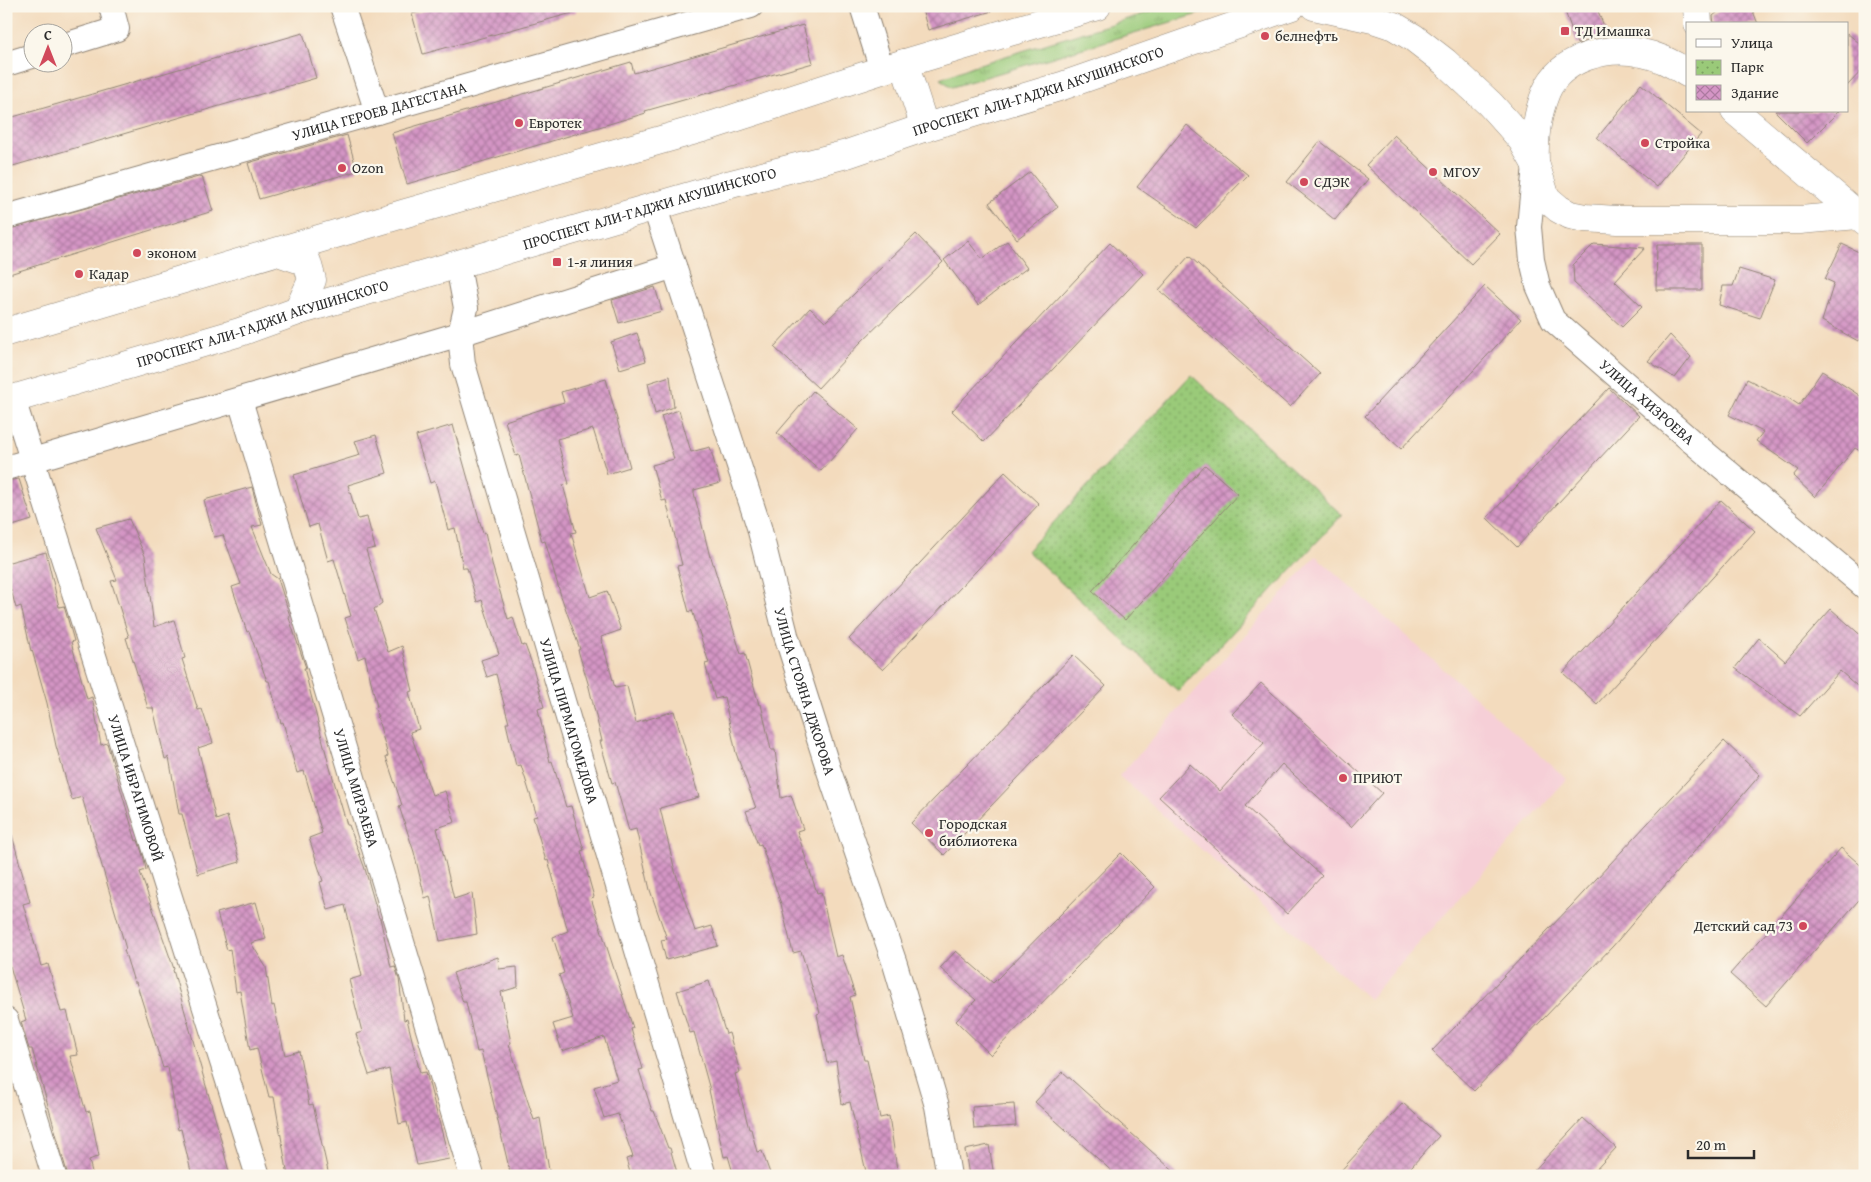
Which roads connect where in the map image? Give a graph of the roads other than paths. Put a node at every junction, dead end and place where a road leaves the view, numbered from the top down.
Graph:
1 (111, 6) edge
2 (342, 6) edge
3 (751, 6) edge
4 (862, 6) edge
5 (1097, 6) edge
6 (1292, 6) edge
7 (1314, 6) edge
8 (1696, 6) edge
9 (1698, 22) edge
10 (72, 43) edge
11 (22, 59) edge
12 (6, 64) edge
13 (893, 66) junction
14 (1686, 72) edge
15 (378, 112) junction
16 (1737, 112) edge
17 (925, 128) junction
18 (1535, 163) junction
19 (656, 208) junction
20 (6, 217) edge
21 (1861, 218) edge
22 (278, 252) junction
23 (458, 266) junction
24 (674, 266) junction
25 (298, 311) junction
26 (6, 332) edge
27 (460, 334) junction
28 (10, 400) edge
29 (240, 400) junction
30 (32, 460) junction
31 (6, 468) edge
32 (1865, 587) edge
33 (6, 1020) edge
34 (54, 1176) edge
35 (258, 1176) edge
36 (472, 1176) edge
37 (704, 1176) edge
38 (949, 1176) edge

1 - 10 street
2 - 15 street
3 - 15 street, УЛИЦА ГЕРОЕВ ДАГЕСТАНА
4 - 13 street
5 - 13 main road
6 - 17 main road, ПРОСПЕКТ АЛИ-ГАДЖИ АКУШИНСКОГО
7 - 18 main road
8 - 9 main road
11 - 12 street
13 - 17 main road
13 - 22 main road
14 - 18 main road
15 - 20 street, УЛИЦА ГЕРОЕВ ДАГЕСТАНА
16 - 21 main road
17 - 19 main road, ПРОСПЕКТ АЛИ-ГАДЖИ АКУШИНСКОГО
18 - 21 main road
18 - 32 street, УЛИЦА ХИЗРОЕВА
19 - 23 main road, ПРОСПЕКТ АЛИ-ГАДЖИ АКУШИНСКОГО
19 - 24 street, УЛИЦА СТОЯНА ДЖОРОВА
22 - 25 main road
22 - 26 main road
23 - 25 main road, ПРОСПЕКТ АЛИ-ГАДЖИ АКУШИНСКОГО
23 - 27 street, УЛИЦА ПИРМАГОМЕДОВА
24 - 27 street
24 - 38 street, УЛИЦА СТОЯНА ДЖОРОВА
25 - 28 main road, ПРОСПЕКТ АЛИ-ГАДЖИ АКУШИНСКОГО
27 - 29 street
27 - 37 street, УЛИЦА ПИРМАГОМЕДОВА
28 - 30 street, УЛИЦА ИБРАГИМОВОЙ
29 - 30 street
29 - 36 street, УЛИЦА МИРЗАЕВА
30 - 31 street
30 - 35 street, УЛИЦА ИБРАГИМОВОЙ
33 - 34 street

